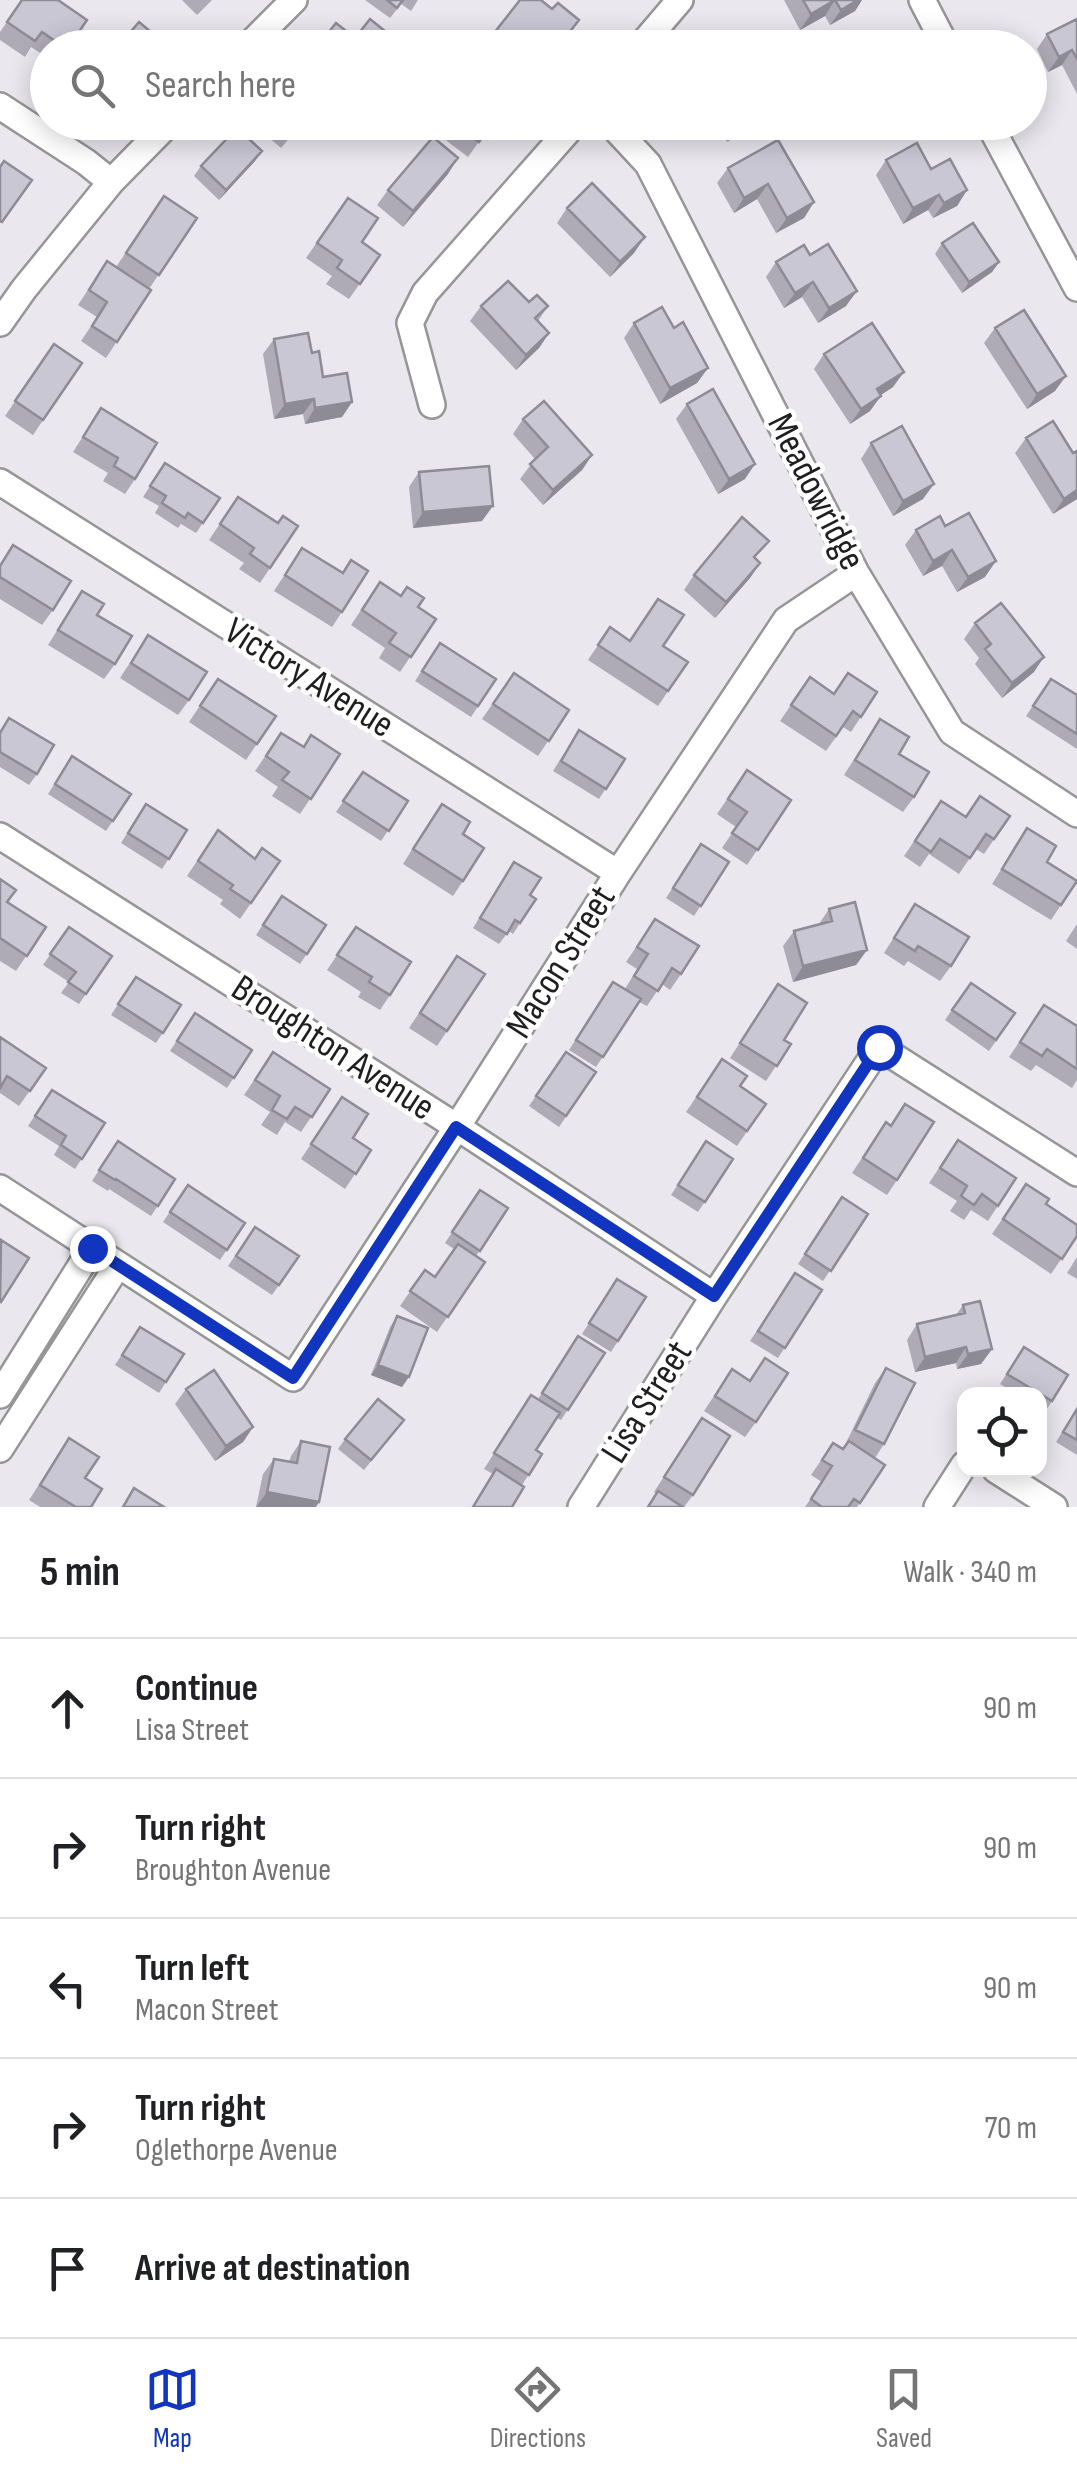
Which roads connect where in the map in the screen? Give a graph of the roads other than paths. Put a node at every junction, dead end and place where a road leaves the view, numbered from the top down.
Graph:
1 (294, 0) edge
2 (680, 0) edge
3 (922, 0) edge
4 (264, 30) edge
5 (655, 30) edge
6 (938, 30) edge
7 (0, 106) edge
8 (30, 126) edge
9 (52, 140) edge
10 (152, 140) edge
11 (560, 140) edge
12 (626, 140) edge
13 (998, 140) edge
14 (110, 182) junction
15 (1077, 288) edge
16 (0, 323) edge
17 (432, 405) dead end
18 (0, 482) edge
19 (856, 573) junction
20 (1077, 814) edge
21 (0, 836) edge
22 (618, 873) junction
23 (456, 1127) junction
24 (1077, 1173) edge
25 (0, 1188) edge
26 (92, 1248) junction
27 (118, 1265) junction
28 (714, 1296) junction
29 (0, 1395) edge
30 (0, 1449) edge
31 (957, 1476) edge
32 (1007, 1477) edge
33 (581, 1507) edge
34 (938, 1507) edge
35 (1054, 1507) edge

1 - 4 street
2 - 5 street
3 - 6 street
7 - 8 street
9 - 14 street
10 - 14 street
11 - 17 street
12 - 19 street, Meadowridge
13 - 15 street
14 - 16 street
18 - 22 street, Victory Avenue
19 - 20 street, Meadowridge
19 - 22 street, Macon Street
21 - 23 street, Broughton Avenue
22 - 23 street, Macon Street
23 - 27 street, Macon Street
23 - 28 street, Broughton Avenue
24 - 28 street, Lisa Street
25 - 26 street
26 - 27 street
26 - 29 street
27 - 30 street
28 - 33 street, Lisa Street
31 - 34 street
32 - 35 street

